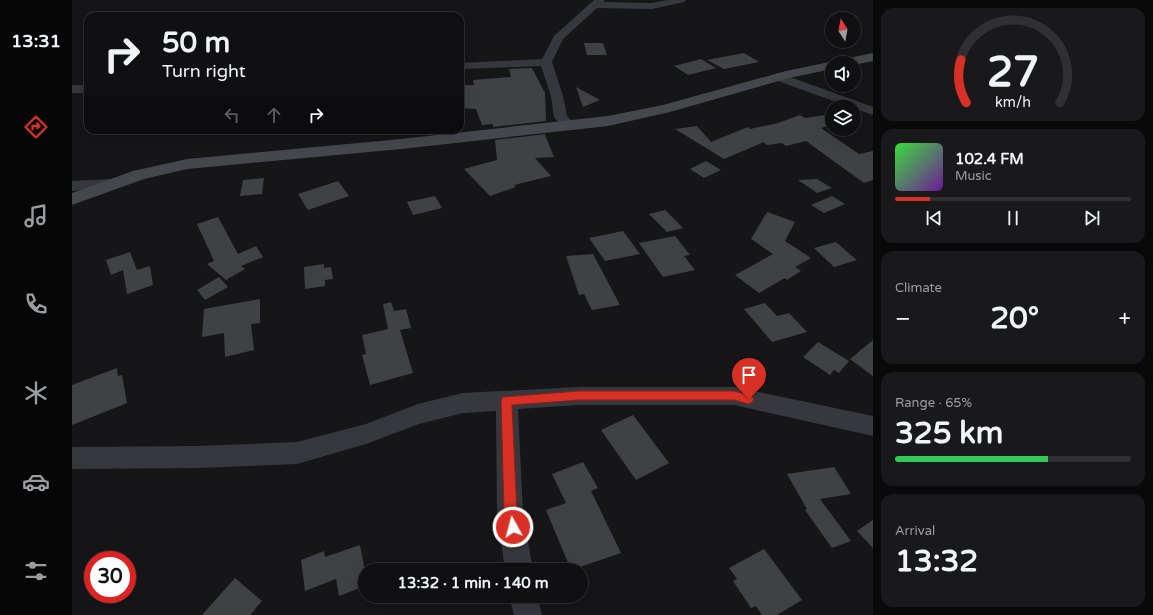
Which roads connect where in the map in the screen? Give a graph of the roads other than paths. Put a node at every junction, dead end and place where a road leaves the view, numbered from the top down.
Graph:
1 (681, 0) edge
2 (598, 2) edge
3 (873, 57) edge
4 (861, 59) edge
5 (546, 62) junction
6 (464, 66) edge
7 (825, 66) edge
8 (779, 76) junction
9 (72, 89) edge
10 (84, 89) edge
11 (873, 111) edge
12 (570, 127) junction
13 (111, 184) junction
14 (72, 186) edge
15 (72, 198) edge
16 (507, 400) junction
17 (873, 426) edge
18 (72, 458) edge
19 (518, 563) edge
20 (525, 603) edge
21 (528, 615) edge

1 - 2 street
2 - 5 street
3 - 4 street
5 - 6 street
5 - 12 street
7 - 8 street
8 - 11 street
8 - 12 street
9 - 10 street
12 - 13 street
13 - 14 street
13 - 15 street
16 - 17 street
16 - 18 street
16 - 19 street
20 - 21 street

